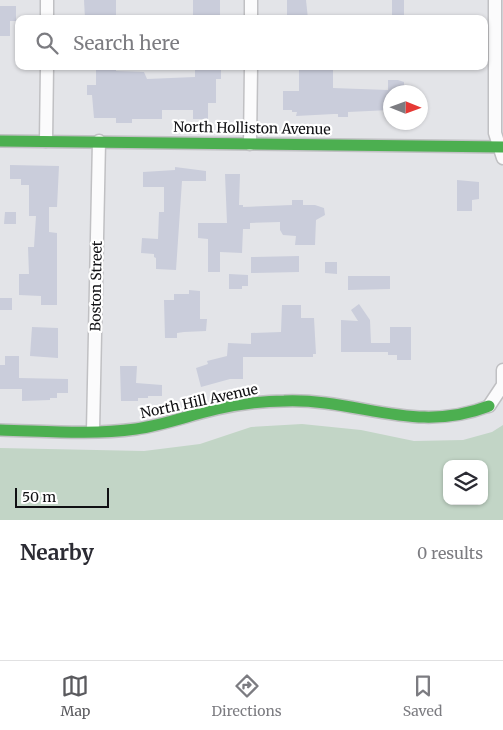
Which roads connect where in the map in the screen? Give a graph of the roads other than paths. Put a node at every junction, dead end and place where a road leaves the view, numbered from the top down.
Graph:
1 (47, 0) edge
2 (251, 0) edge
3 (495, 0) edge
4 (47, 15) edge
5 (251, 15) edge
6 (47, 70) edge
7 (250, 70) edge
8 (0, 141) edge
9 (99, 141) junction
10 (46, 142) junction
11 (250, 144) junction
12 (502, 151) edge
13 (503, 370) edge
14 (489, 406) joint
15 (0, 430) edge
16 (93, 431) junction

1 - 4 street
2 - 5 street
3 - 12 street
6 - 10 street
7 - 11 street
8 - 10 street, North Holliston Avenue
9 - 10 street, North Holliston Avenue
9 - 11 street, North Holliston Avenue
9 - 16 street, Boston Street
11 - 12 street, North Holliston Avenue
13 - 14 street
14 - 16 street, North Hill Avenue
15 - 16 street, North Hill Avenue

